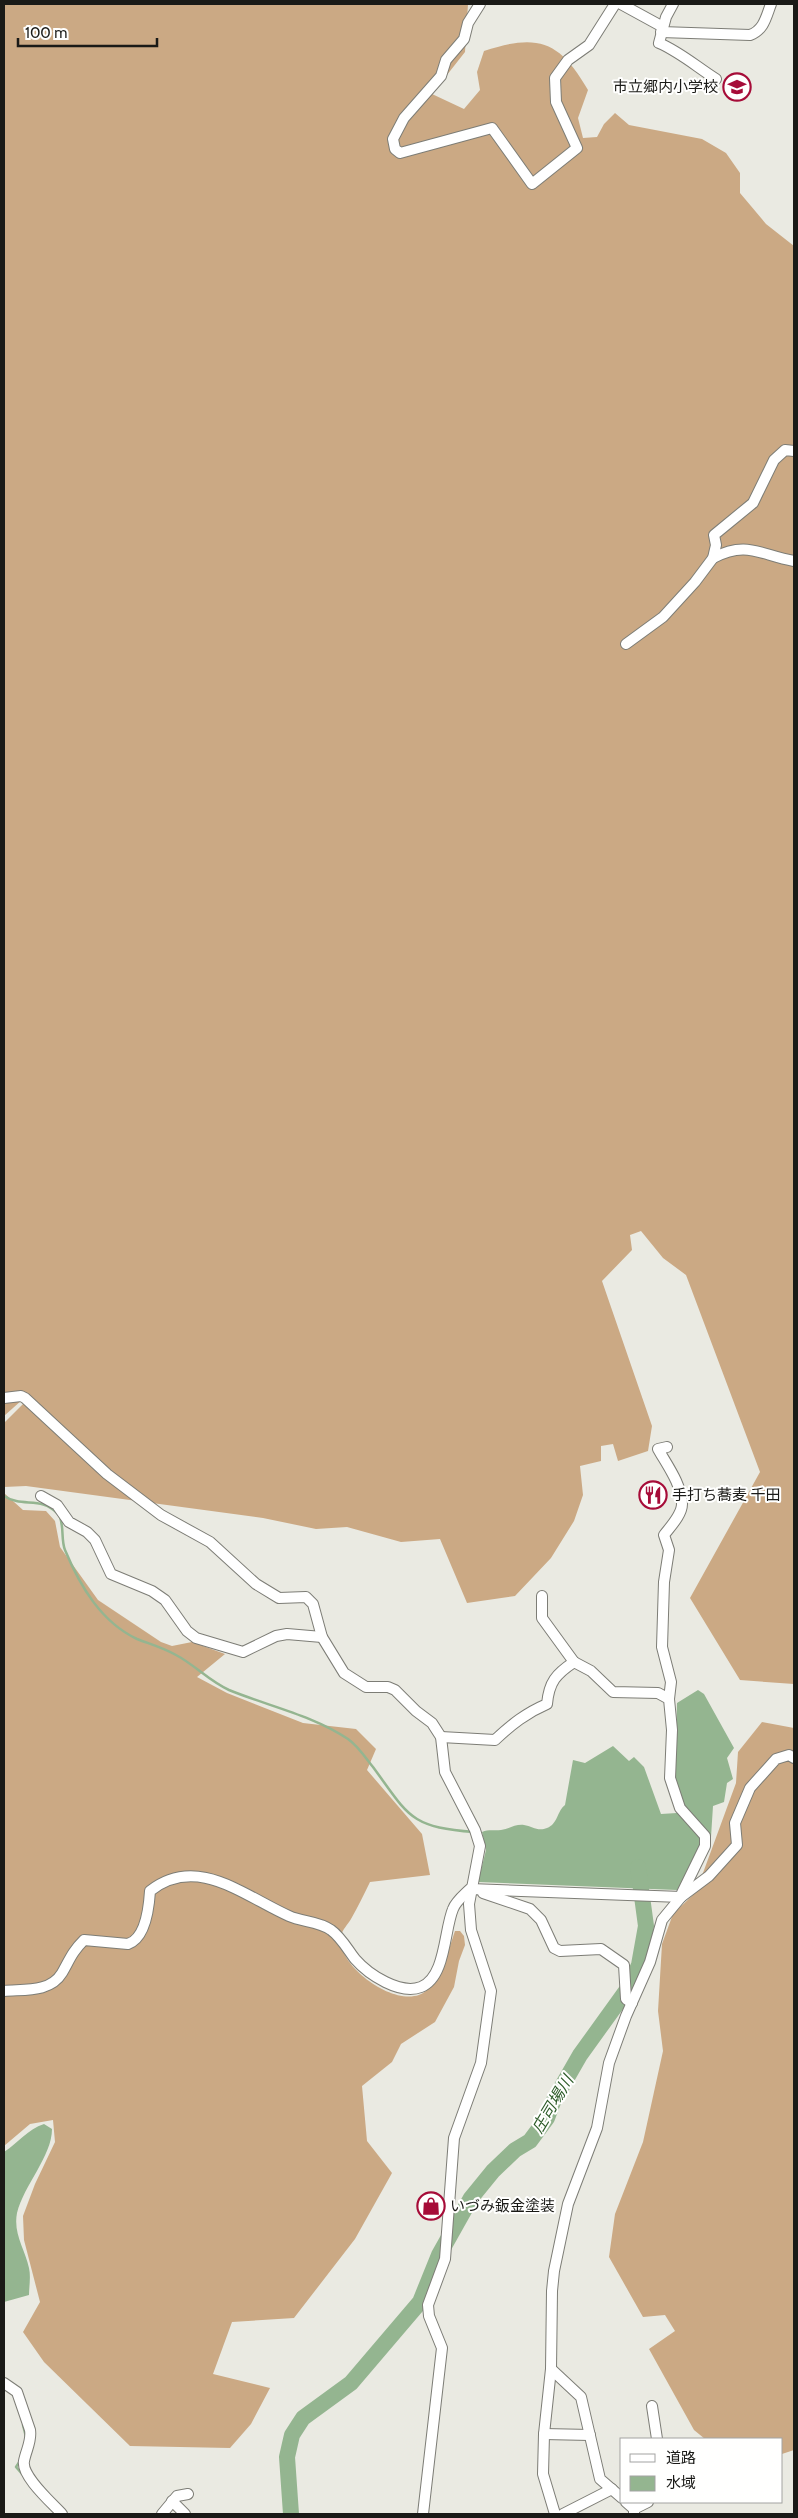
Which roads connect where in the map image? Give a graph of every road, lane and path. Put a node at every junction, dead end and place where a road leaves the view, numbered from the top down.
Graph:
1 (480, 4) edge
2 (615, 4) edge
3 (621, 4) edge
4 (673, 4) edge
5 (771, 4) edge
6 (662, 29) junction
7 (716, 79) dead end
8 (794, 451) edge
9 (713, 558) junction
10 (794, 561) edge
11 (626, 644) dead end
12 (4, 1398) edge
13 (667, 1447) dead end
14 (41, 1496) dead end
15 (542, 1596) dead end
16 (322, 1637) junction
17 (574, 1662) junction
18 (669, 1699) junction
19 (442, 1737) junction
20 (794, 1758) edge
21 (470, 1889) junction
22 (681, 1896) junction
23 (4, 1991) edge
24 (632, 2003) junction
25 (551, 2369) junction
26 (4, 2383) edge
27 (652, 2406) dead end
28 (544, 2434) junction
29 (590, 2434) junction
30 (657, 2438) edge
31 (612, 2489) junction
32 (188, 2494) dead end
33 (620, 2496) edge
34 (172, 2501) junction
35 (645, 2503) edge
36 (631, 2508) edge
37 (62, 2514) edge
38 (162, 2514) edge
39 (185, 2514) edge
40 (423, 2514) edge
41 (555, 2514) edge
42 (564, 2514) edge

1 - 2 street
3 - 6 street
4 - 6 street
5 - 6 street
6 - 7 street
8 - 9 street
9 - 10 street
9 - 11 street
12 - 16 street
13 - 18 street
14 - 16 street
15 - 17 street
16 - 19 street
17 - 18 street
17 - 19 street
18 - 22 street
19 - 21 street
20 - 22 street
21 - 22 street
21 - 23 street
21 - 24 street
21 - 40 street
22 - 24 street
24 - 25 street
25 - 28 street
25 - 29 street
26 - 37 street
27 - 30 street
28 - 29 street
28 - 41 street
29 - 31 street
31 - 33 street
31 - 42 street
32 - 34 street
34 - 38 street
34 - 39 street
35 - 36 street

